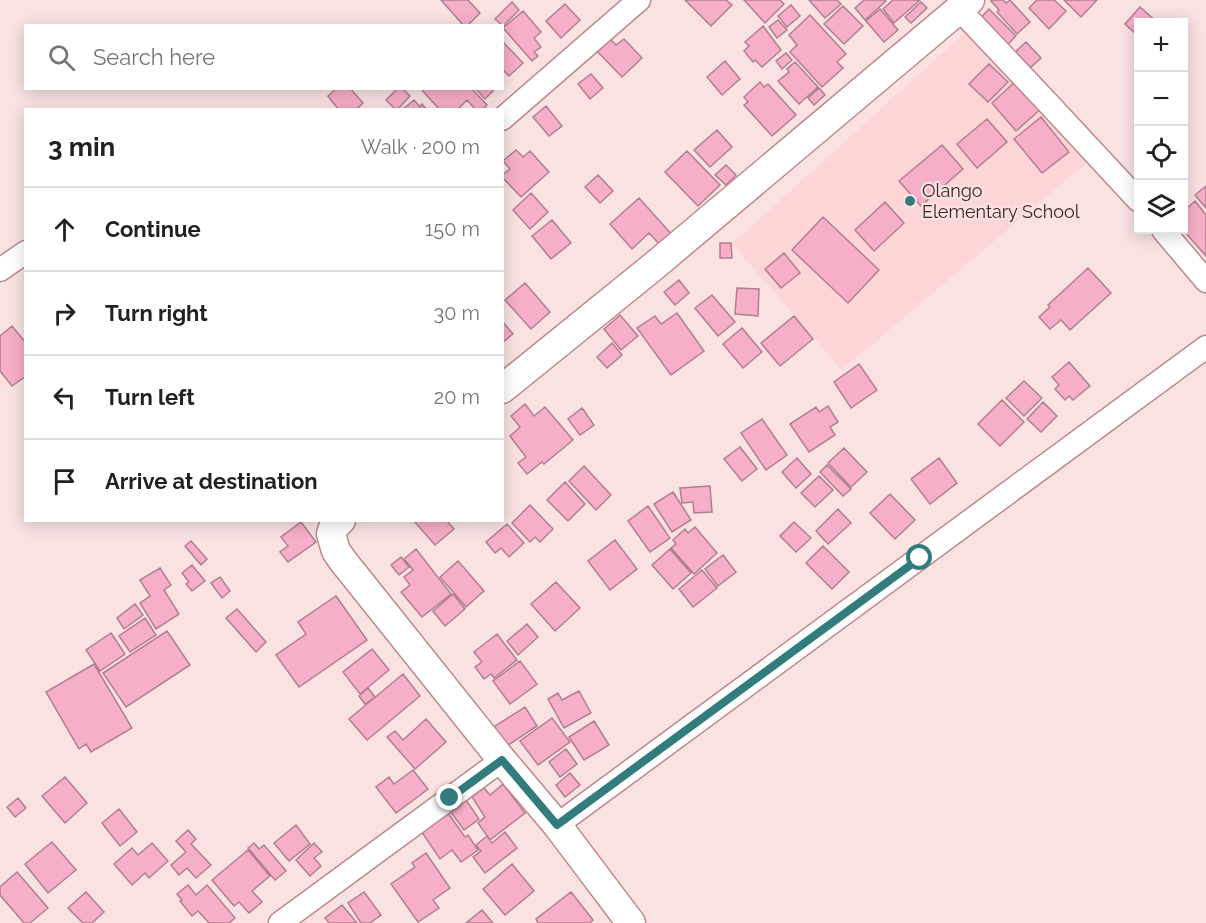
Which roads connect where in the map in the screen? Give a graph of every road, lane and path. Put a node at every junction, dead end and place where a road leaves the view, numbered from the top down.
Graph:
1 (639, 0) edge
2 (964, 5) edge
3 (504, 117) edge
4 (1134, 196) edge
5 (1166, 234) edge
6 (24, 253) edge
7 (0, 270) edge
8 (1206, 281) edge
9 (1206, 347) edge
10 (504, 387) edge
11 (330, 525) edge
12 (502, 760) junction
13 (557, 825) junction
14 (280, 923) edge
15 (631, 923) edge

1 - 3 street
2 - 4 street
2 - 10 street
5 - 8 street
6 - 7 street
9 - 13 street
11 - 12 street
12 - 13 street
12 - 14 street
13 - 15 street

